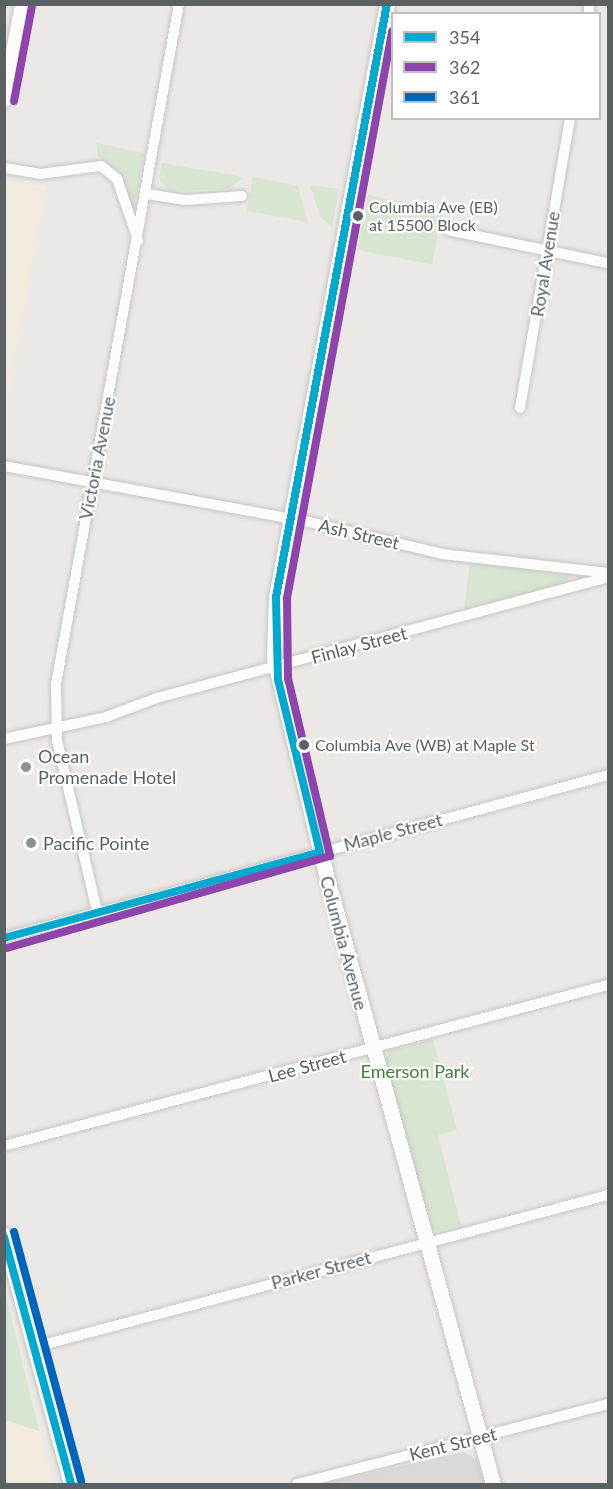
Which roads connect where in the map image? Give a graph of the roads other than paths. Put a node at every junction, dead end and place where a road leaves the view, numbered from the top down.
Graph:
1 (22, 4) edge
2 (179, 4) edge
3 (387, 4) edge
4 (4, 99) edge
5 (570, 120) edge
6 (4, 168) edge
7 (147, 194) junction
8 (242, 196) dead end
9 (448, 230) dead end
10 (138, 240) junction
11 (550, 251) junction
12 (609, 263) edge
13 (520, 408) dead end
14 (4, 466) edge
15 (93, 483) junction
16 (291, 518) junction
17 (609, 575) edge
18 (276, 667) junction
19 (56, 729) junction
20 (4, 739) edge
21 (609, 776) edge
22 (320, 852) junction
23 (97, 911) junction
24 (4, 938) edge
25 (609, 986) edge
26 (372, 1048) junction
27 (4, 1146) edge
28 (609, 1195) edge
29 (4, 1235) edge
30 (424, 1243) junction
31 (35, 1347) junction
32 (609, 1404) edge
33 (480, 1438) junction
34 (71, 1485) edge
35 (297, 1485) edge
36 (493, 1485) edge

1 - 4 street
2 - 7 street, Victoria Avenue
3 - 16 street, Columbia Avenue
5 - 11 street, Royal Avenue
6 - 10 street
7 - 8 street
7 - 10 street, Victoria Avenue
9 - 11 street
10 - 15 street, Victoria Avenue
11 - 12 street
11 - 13 street, Royal Avenue
14 - 15 street, Ash Street
15 - 16 street, Ash Street
15 - 19 street, Victoria Avenue
16 - 17 street, Ash Street
16 - 18 street, Columbia Avenue
17 - 18 street, Finlay Street
18 - 19 street, Finlay Street
18 - 22 street, Columbia Avenue
19 - 20 street, Finlay Street
19 - 23 street, Victoria Avenue
21 - 22 street, Maple Street
22 - 23 street, Maple Street
22 - 26 street, Columbia Avenue
23 - 24 street, Maple Street
25 - 26 street, Lee Street
26 - 27 street, Lee Street
26 - 30 street, Columbia Avenue
28 - 30 street, Parker Street
29 - 31 street
30 - 31 street, Parker Street
30 - 33 street, Columbia Avenue
31 - 34 street
32 - 33 street, Kent Street
33 - 35 street, Kent Street
33 - 36 street, Columbia Avenue

